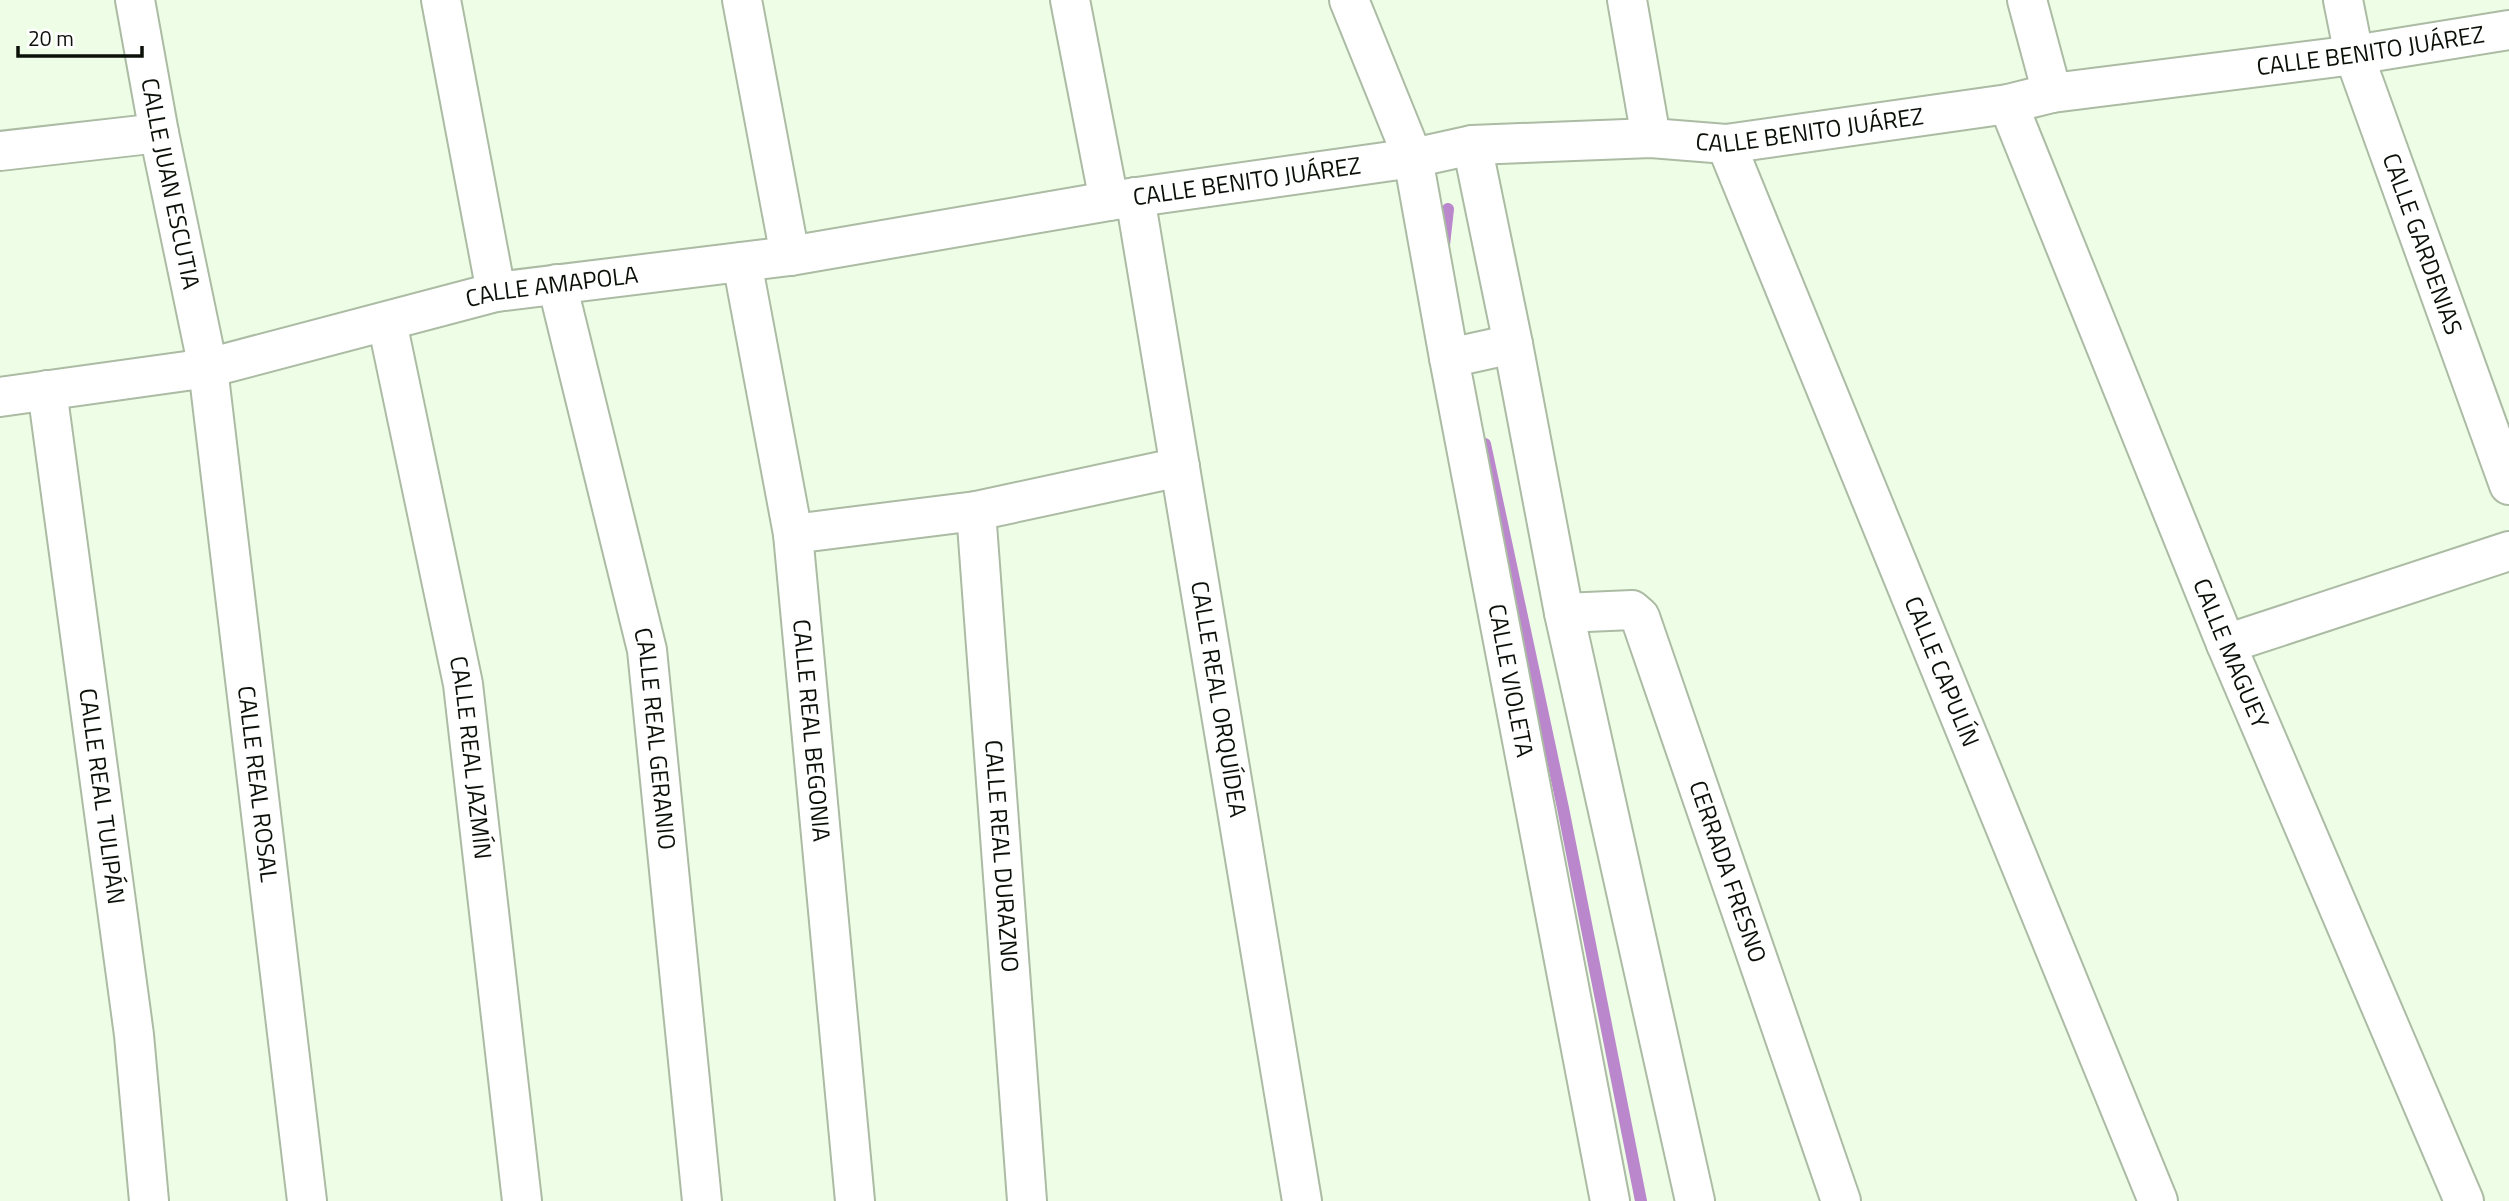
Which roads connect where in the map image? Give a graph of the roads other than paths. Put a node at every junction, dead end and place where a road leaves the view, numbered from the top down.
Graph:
1 (135, 0) edge
2 (441, 0) edge
3 (742, 0) edge
4 (1070, 0) edge
5 (1349, 0) edge
6 (1627, 0) edge
7 (2027, 0) edge
8 (2343, 0) edge
9 (2509, 30) edge
10 (2354, 55) junction
11 (2052, 93) junction
12 (2008, 104) junction
13 (159, 133) junction
14 (1651, 138) junction
15 (1726, 144) junction
16 (1472, 145) junction
17 (0, 151) edge
18 (1413, 158) junction
19 (1122, 199) junction
20 (790, 256) junction
21 (742, 262) junction
22 (557, 284) junction
23 (496, 292) junction
24 (387, 322) junction
25 (1480, 351) junction
26 (208, 368) junction
27 (47, 390) junction
28 (0, 397) edge
29 (1180, 467) junction
30 (2509, 485) edge
31 (976, 512) junction
32 (793, 534) junction
33 (2509, 551) edge
34 (1564, 613) junction
35 (2226, 643) junction
36 (149, 1201) edge
37 (307, 1201) edge
38 (522, 1201) edge
39 (702, 1201) edge
40 (855, 1201) edge
41 (1027, 1201) edge
42 (1302, 1201) edge
43 (1610, 1201) edge
44 (1695, 1201) edge
45 (1841, 1201) edge
46 (2158, 1201) edge
47 (2464, 1201) edge

1 - 13 street, CALLE JUAN ESCUTIA
2 - 23 street
3 - 20 street
4 - 19 street, CALLE REAL ORQUÍDEA
5 - 18 street, CALLE VIOLETA
6 - 14 street
7 - 11 street
8 - 10 street, CALLE GARDENIAS
9 - 10 street, CALLE BENITO JUÁREZ
10 - 11 street, CALLE BENITO JUÁREZ
10 - 30 street, CALLE GARDENIAS
11 - 12 street, CALLE BENITO JUÁREZ
12 - 15 street, CALLE BENITO JUÁREZ
12 - 35 street, CALLE MAGUEY
13 - 17 street
13 - 26 street, CALLE JUAN ESCUTIA
14 - 15 street, CALLE BENITO JUÁREZ
14 - 16 street, CALLE BENITO JUÁREZ
15 - 46 street, CALLE CAPULÍN
16 - 18 street, CALLE BENITO JUÁREZ
16 - 25 street
18 - 19 street, CALLE BENITO JUÁREZ
18 - 25 street, CALLE VIOLETA
19 - 20 street, CALLE AMAPOLA
19 - 29 street, CALLE REAL ORQUÍDEA
20 - 21 street, CALLE AMAPOLA
21 - 22 street, CALLE AMAPOLA
21 - 32 street, CALLE REAL BEGONIA
22 - 23 street, CALLE AMAPOLA
22 - 39 street, CALLE REAL GERANIO
23 - 24 street, CALLE AMAPOLA
24 - 26 street, CALLE AMAPOLA
24 - 38 street, CALLE REAL JAZMÍN
25 - 34 street
25 - 43 street, CALLE VIOLETA
26 - 27 street, CALLE AMAPOLA
26 - 37 street, CALLE REAL ROSAL
27 - 28 street, CALLE AMAPOLA
27 - 36 street, CALLE REAL TULIPÁN
29 - 31 street
29 - 42 street, CALLE REAL ORQUÍDEA
31 - 32 street
31 - 41 street, CALLE REAL DURAZNO
32 - 40 street, CALLE REAL BEGONIA
33 - 35 street
34 - 44 street
34 - 45 street, CERRADA FRESNO
35 - 47 street, CALLE MAGUEY

